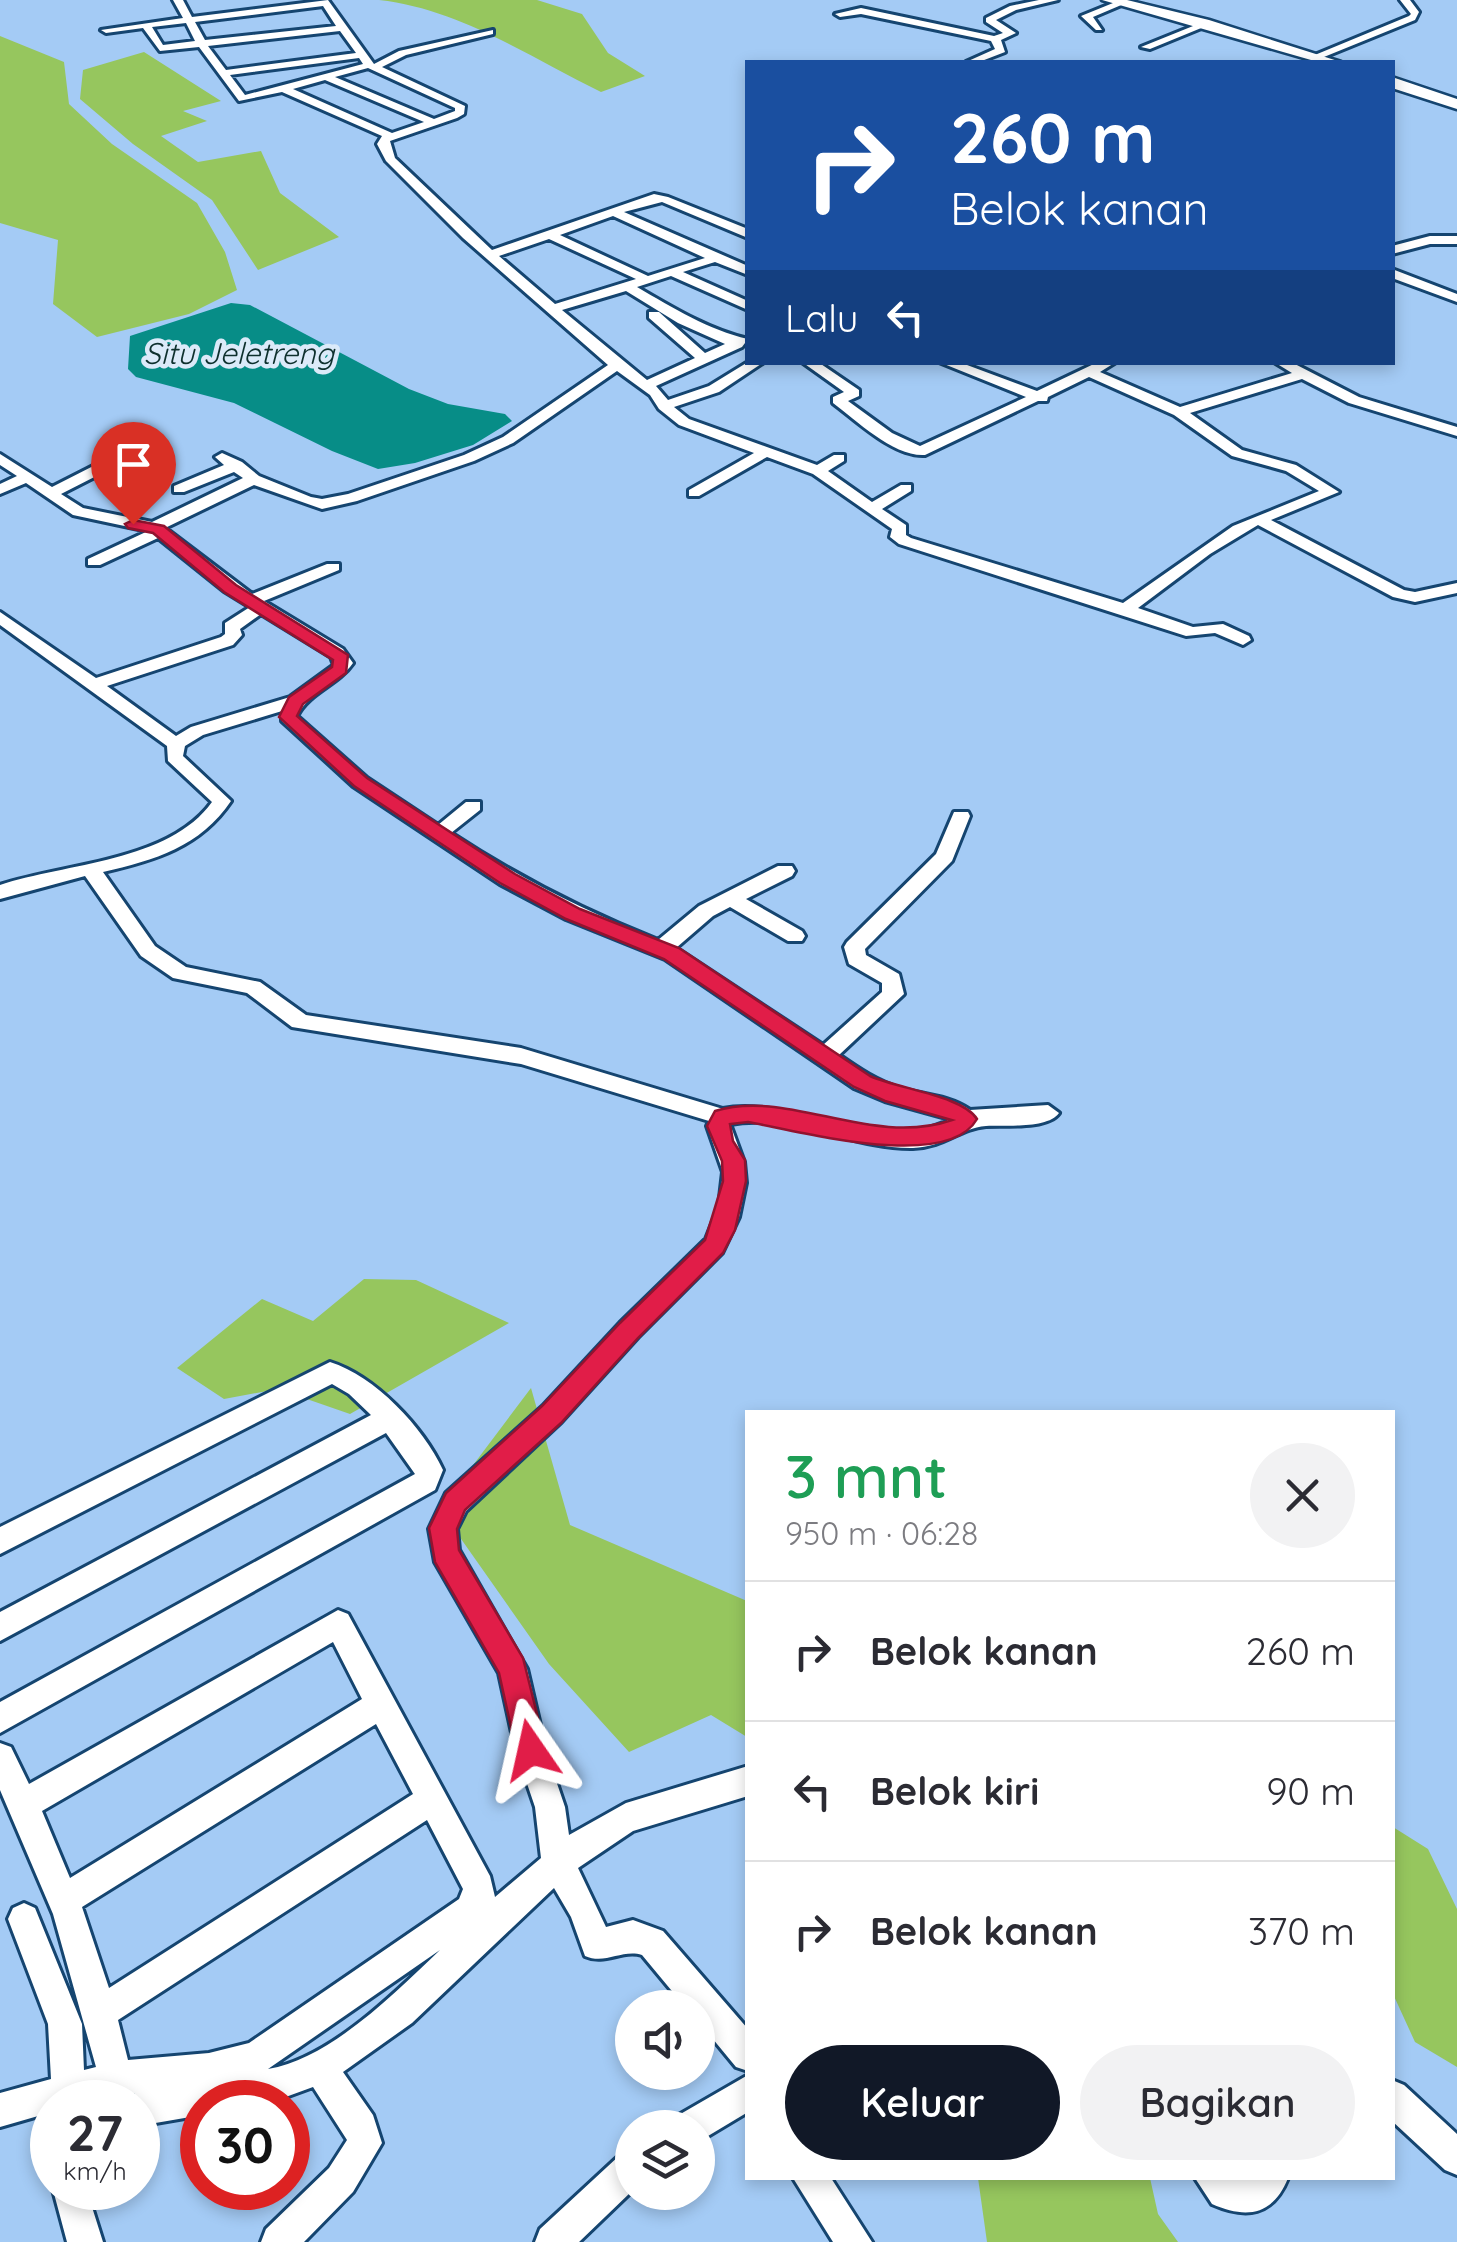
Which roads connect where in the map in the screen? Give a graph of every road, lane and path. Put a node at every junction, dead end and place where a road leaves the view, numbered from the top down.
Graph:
1 (178, 0) edge
2 (1053, 0) edge
3 (1405, 0) edge
4 (324, 2) edge
5 (1123, 2) edge
6 (301, 3) edge
7 (277, 4) edge
8 (840, 14) dead end
9 (189, 20) junction
10 (1206, 24) junction
11 (146, 25) junction
12 (342, 28) junction
13 (1099, 28) dead end
14 (106, 30) dead end
15 (490, 32) dead end
16 (293, 34) junction
17 (995, 39) junction
18 (202, 44) junction
19 (1146, 48) dead end
20 (1315, 57) junction
21 (975, 60) edge
22 (1325, 60) edge
23 (368, 62) junction
24 (304, 63) junction
25 (222, 73) junction
26 (322, 78) junction
27 (1395, 83) edge
28 (282, 88) junction
29 (1457, 104) edge
30 (432, 122) junction
31 (390, 136) junction
32 (613, 212) junction
33 (745, 233) edge
34 (549, 234) junction
35 (1457, 240) edge
36 (1395, 249) edge
37 (732, 251) dead end
38 (490, 255) junction
39 (716, 258) junction
40 (745, 270) edge
41 (674, 272) junction
42 (1395, 274) edge
43 (648, 280) junction
44 (625, 287) junction
45 (1457, 298) edge
46 (745, 305) edge
47 (550, 310) junction
48 (742, 341) edge
49 (704, 359) junction
50 (617, 365) junction
51 (753, 365) edge
52 (812, 365) edge
53 (953, 365) edge
54 (1106, 365) edge
55 (1285, 365) edge
56 (1093, 374) junction
57 (1301, 375) junction
58 (646, 386) junction
59 (1042, 398) junction
60 (664, 406) junction
61 (1179, 412) junction
62 (1457, 432) edge
63 (764, 453) junction
64 (222, 457) dead end
65 (0, 458) edge
66 (840, 458) dead end
67 (238, 465) junction
68 (818, 471) junction
69 (138, 475) dead end
70 (28, 477) junction
71 (254, 478) junction
72 (906, 488) dead end
73 (0, 489) edge
74 (179, 490) dead end
75 (694, 493) dead end
76 (49, 494) junction
77 (871, 508) junction
78 (1258, 519) junction
79 (157, 529) junction
80 (94, 562) dead end
81 (333, 566) dead end
82 (1457, 588) edge
83 (256, 604) junction
84 (1124, 609) junction
85 (0, 617) edge
86 (1243, 640) dead end
87 (94, 684) junction
88 (296, 701) junction
89 (176, 744) junction
90 (473, 806) dead end
91 (960, 816) dead end
92 (438, 834) junction
93 (89, 867) junction
94 (785, 872) dead end
95 (0, 892) edge
96 (730, 898) junction
97 (795, 936) dead end
98 (660, 948) junction
99 (823, 1057) junction
100 (1048, 1113) dead end
101 (723, 1117) junction
102 (966, 1119) junction
103 (388, 1419) junction
104 (0, 1541) edge
105 (0, 1628) edge
106 (380, 1704) junction
107 (0, 1718) edge
108 (0, 1758) edge
109 (745, 1782) edge
110 (432, 1799) junction
111 (24, 1804) junction
112 (557, 1862) junction
113 (61, 1902) junction
114 (24, 1919) dead end
115 (102, 2011) junction
116 (745, 2052) edge
117 (320, 2068) junction
118 (116, 2078) junction
119 (70, 2080) edge
120 (112, 2080) edge
121 (745, 2094) edge
122 (1395, 2100) edge
123 (160, 2105) edge
124 (30, 2106) edge
125 (0, 2110) edge
126 (715, 2112) edge
127 (1457, 2158) edge
128 (811, 2180) edge
129 (1214, 2180) edge
130 (1269, 2180) edge
131 (615, 2182) edge
132 (76, 2210) edge
133 (85, 2242) edge
134 (279, 2242) edge
135 (553, 2242) edge
136 (854, 2242) edge

1 - 9 street
2 - 17 street
3 - 20 street
4 - 6 street
4 - 12 street
5 - 10 main road
5 - 13 street
6 - 7 street
7 - 9 street
7 - 16 street
8 - 17 street
9 - 11 street
9 - 18 street
10 - 19 street
10 - 20 main road
11 - 14 street
11 - 18 street
12 - 16 street
12 - 23 street
15 - 23 street
16 - 18 street
16 - 24 street
17 - 21 street
18 - 25 street
20 - 22 main road
23 - 24 street
23 - 26 street
23 - 30 street
24 - 25 street
24 - 26 street
25 - 28 street
26 - 28 street
26 - 30 street
27 - 29 main road
28 - 31 street
30 - 31 street
31 - 38 street
32 - 33 street
32 - 34 street
32 - 39 street
34 - 38 street
34 - 43 street
35 - 36 street
37 - 39 street
38 - 47 street
39 - 40 street
39 - 41 street
41 - 43 street
41 - 46 street
42 - 45 street
43 - 44 street
44 - 47 street
44 - 48 street
44 - 49 street
47 - 50 street
48 - 49 street
49 - 58 street
50 - 58 street
50 - 71 street
51 - 60 street
52 - 59 street
53 - 59 street
54 - 56 street
55 - 57 street
56 - 59 street
56 - 61 street
57 - 61 street
57 - 62 street
58 - 60 street
60 - 63 street
61 - 78 street
63 - 68 street
63 - 75 street
64 - 67 street
65 - 70 street
66 - 68 street
67 - 71 street
67 - 74 street
68 - 77 street
69 - 76 street
70 - 73 street
70 - 76 street
71 - 79 street
72 - 77 street
76 - 79 street
77 - 84 street
78 - 82 street
78 - 84 street
79 - 80 street
79 - 83 street
81 - 83 street
83 - 87 street
83 - 88 street
84 - 86 street
85 - 87 street
87 - 89 street
88 - 89 street
88 - 92 street
89 - 93 street
90 - 92 street
91 - 99 street
92 - 98 street
93 - 95 street
93 - 101 street
94 - 96 street
96 - 97 street
96 - 98 street
98 - 99 street
99 - 102 street
100 - 102 street
101 - 102 street
101 - 112 street
103 - 104 street
103 - 105 street
103 - 107 street
106 - 110 street
106 - 111 street
106 - 113 street
108 - 111 street
109 - 112 street
110 - 115 street
110 - 118 street
111 - 113 street
112 - 116 street
112 - 117 street
113 - 115 street
114 - 119 street
115 - 118 street
117 - 123 street
117 - 134 street
118 - 120 street
121 - 126 street
122 - 127 street
124 - 125 street
128 - 136 street
129 - 130 street
131 - 135 street
132 - 133 street

